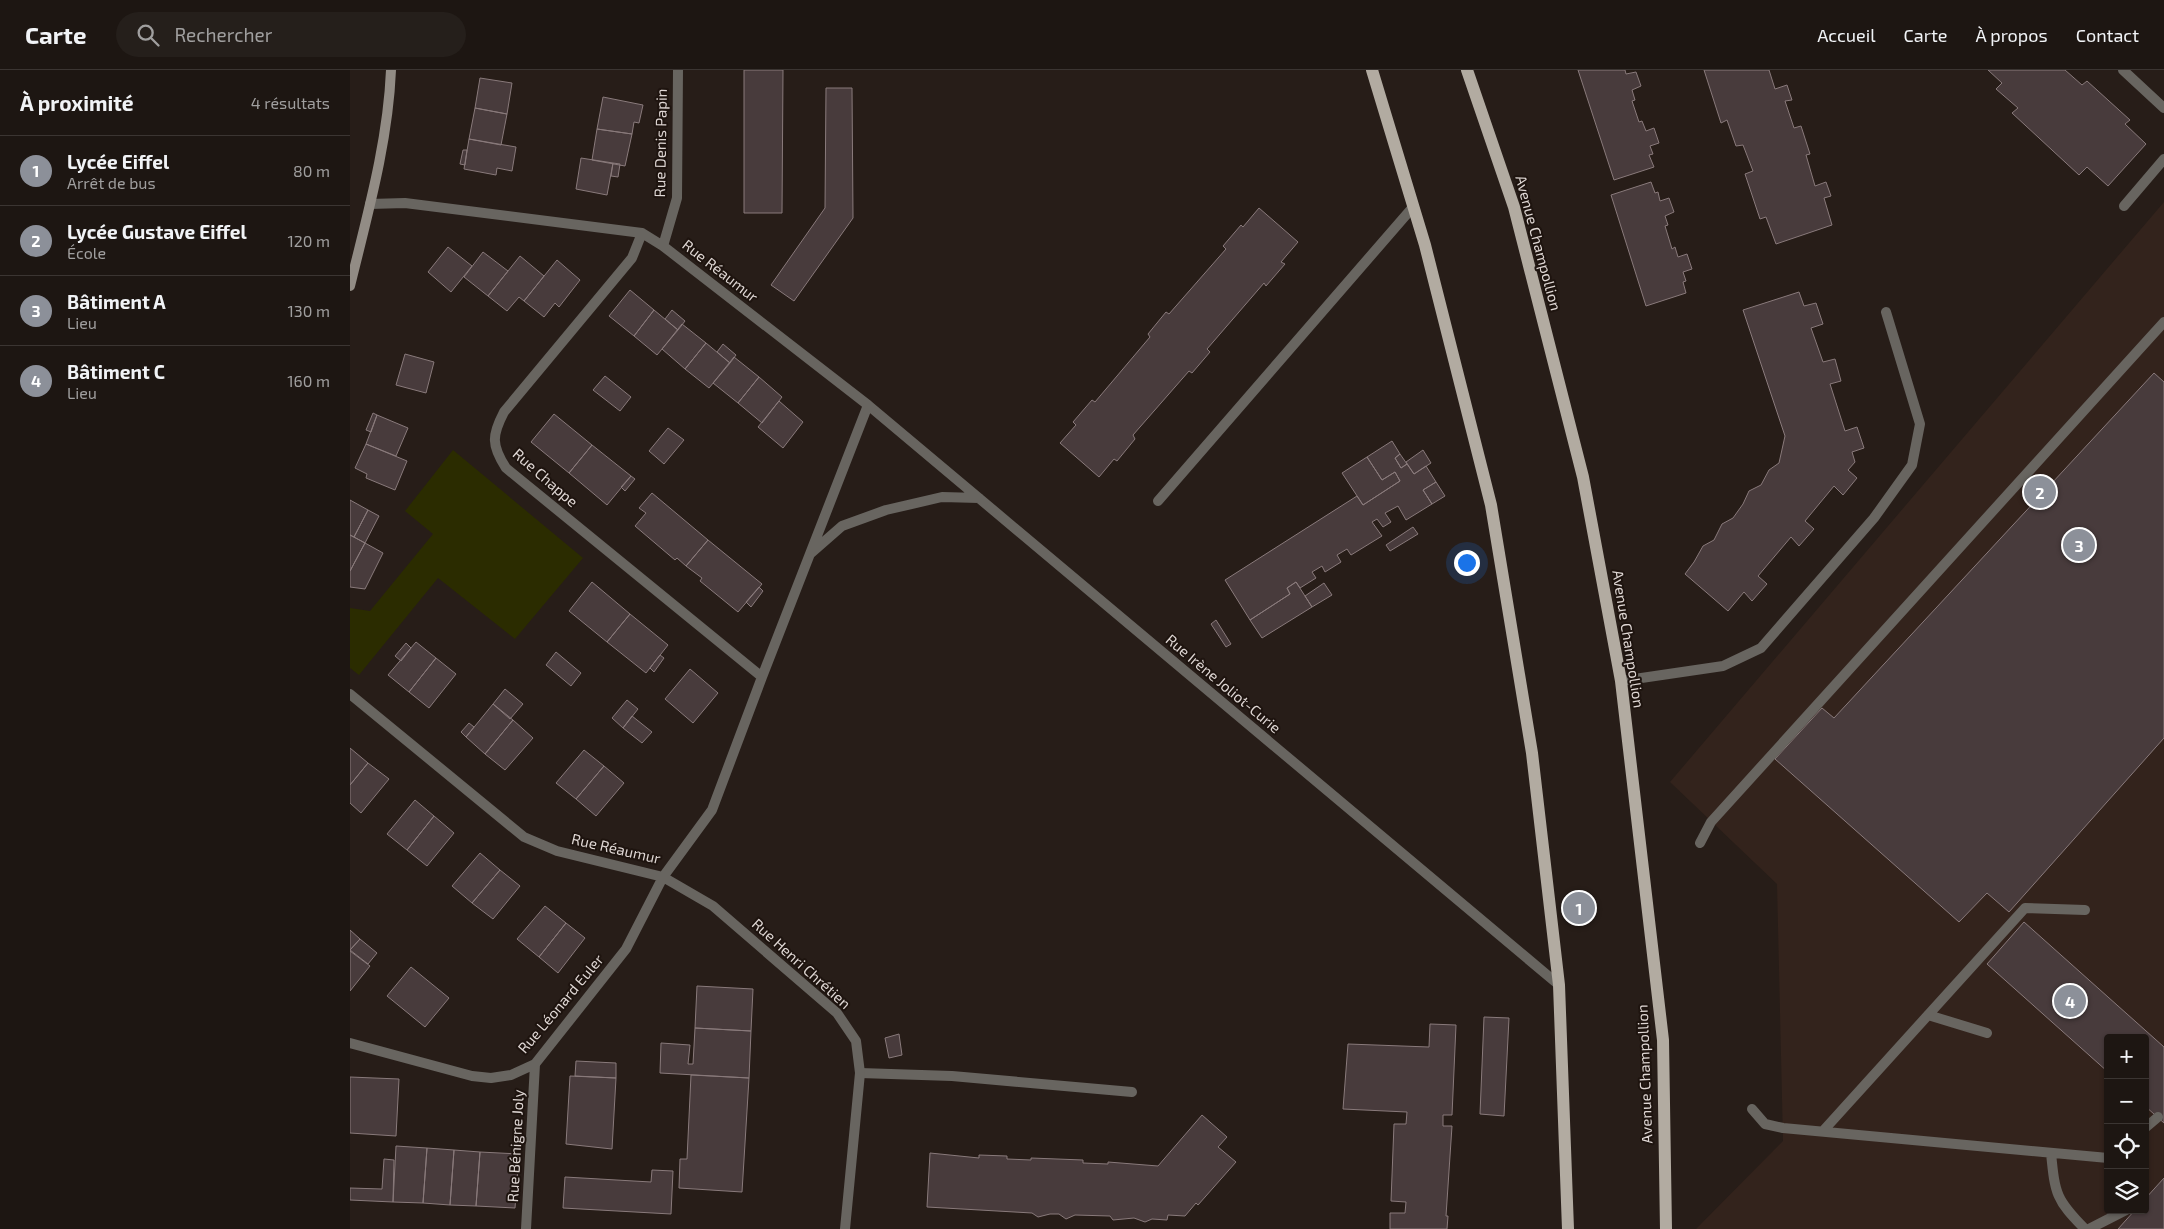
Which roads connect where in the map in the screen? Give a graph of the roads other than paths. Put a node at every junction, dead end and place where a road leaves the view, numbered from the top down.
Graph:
1 (391, 70) edge
2 (678, 70) edge
3 (1372, 70) edge
4 (1467, 70) edge
5 (2123, 70) edge
6 (2164, 108) edge
7 (2164, 159) edge
8 (370, 204) junction
9 (2124, 206) dead end
10 (1413, 207) junction
11 (642, 233) junction
12 (663, 246) junction
13 (350, 286) edge
14 (1886, 312) dead end
15 (2164, 322) edge
16 (868, 405) junction
17 (979, 498) junction
18 (1158, 501) dead end
19 (810, 554) junction
20 (762, 676) junction
21 (1621, 681) junction
22 (350, 694) edge
23 (1700, 843) dead end
24 (663, 877) junction
25 (2084, 910) dead end
26 (1559, 985) junction
27 (1928, 1015) junction
28 (1987, 1032) dead end
29 (350, 1043) edge
30 (535, 1064) junction
31 (860, 1073) junction
32 (1132, 1092) dead end
33 (1752, 1108) dead end
34 (2158, 1117) dead end
35 (2149, 1125) edge
36 (1823, 1132) junction
37 (2051, 1153) junction
38 (2104, 1158) edge
39 (2118, 1214) edge
40 (526, 1229) edge
41 (845, 1229) edge
42 (1568, 1229) edge
43 (1666, 1229) edge
44 (2087, 1229) edge

1 - 8 main road
2 - 12 street, Rue Denis Papin
3 - 10 main road
4 - 21 main road, Avenue Champollion
5 - 6 street
7 - 9 street
8 - 11 street, Rue Réaumur
8 - 13 main road
10 - 18 street
10 - 26 main road
11 - 12 street, Rue Réaumur
11 - 20 street, Rue Chappe
12 - 16 street, Rue Réaumur
14 - 21 street
15 - 23 street
16 - 17 street, Rue Irène Joliot-Curie
16 - 19 street, Rue Réaumur
17 - 19 street, Rue Réaumur
17 - 26 street, Rue Irène Joliot-Curie
19 - 20 street, Rue Réaumur
20 - 24 street, Rue Réaumur
21 - 43 main road, Avenue Champollion
22 - 24 street, Rue Réaumur
24 - 30 street, Rue Léonard Euler
24 - 31 street, Rue Henri Chrétien
25 - 27 street
26 - 42 main road
27 - 28 street
27 - 36 street
29 - 30 street, Rue Léonard Euler
30 - 40 street, Rue Bénigne Joly
31 - 32 street
31 - 41 street, Rue Henri Chrétien
33 - 36 street
34 - 35 street
36 - 37 street
37 - 38 street
37 - 44 street
39 - 44 street

